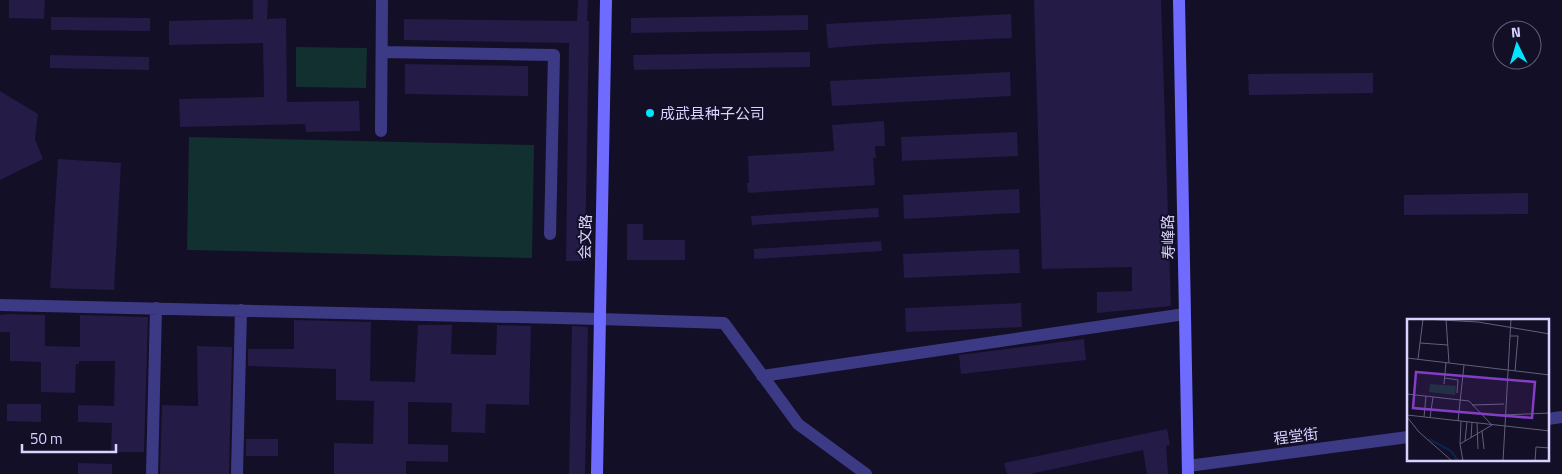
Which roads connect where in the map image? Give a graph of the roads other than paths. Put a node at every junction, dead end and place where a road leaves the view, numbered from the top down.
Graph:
1 (382, 0) edge
2 (606, 0) edge
3 (1179, 0) edge
4 (382, 52) junction
5 (381, 132) dead end
6 (550, 234) dead end
7 (0, 305) edge
8 (156, 308) junction
9 (242, 310) junction
10 (1185, 314) junction
11 (600, 319) junction
12 (762, 376) junction
13 (1407, 437) edge
14 (1188, 470) edge
15 (152, 474) edge
16 (237, 474) edge
17 (597, 474) edge
18 (866, 474) edge

1 - 4 street
2 - 11 street, 会文路
3 - 10 street, 寿峰路
4 - 5 street
4 - 6 street
7 - 8 street
8 - 9 street
8 - 15 street
9 - 11 street
9 - 16 street
10 - 12 street
10 - 14 street, 寿峰路
11 - 12 street
11 - 17 street, 会文路
12 - 18 street
13 - 14 street, 程堂街

